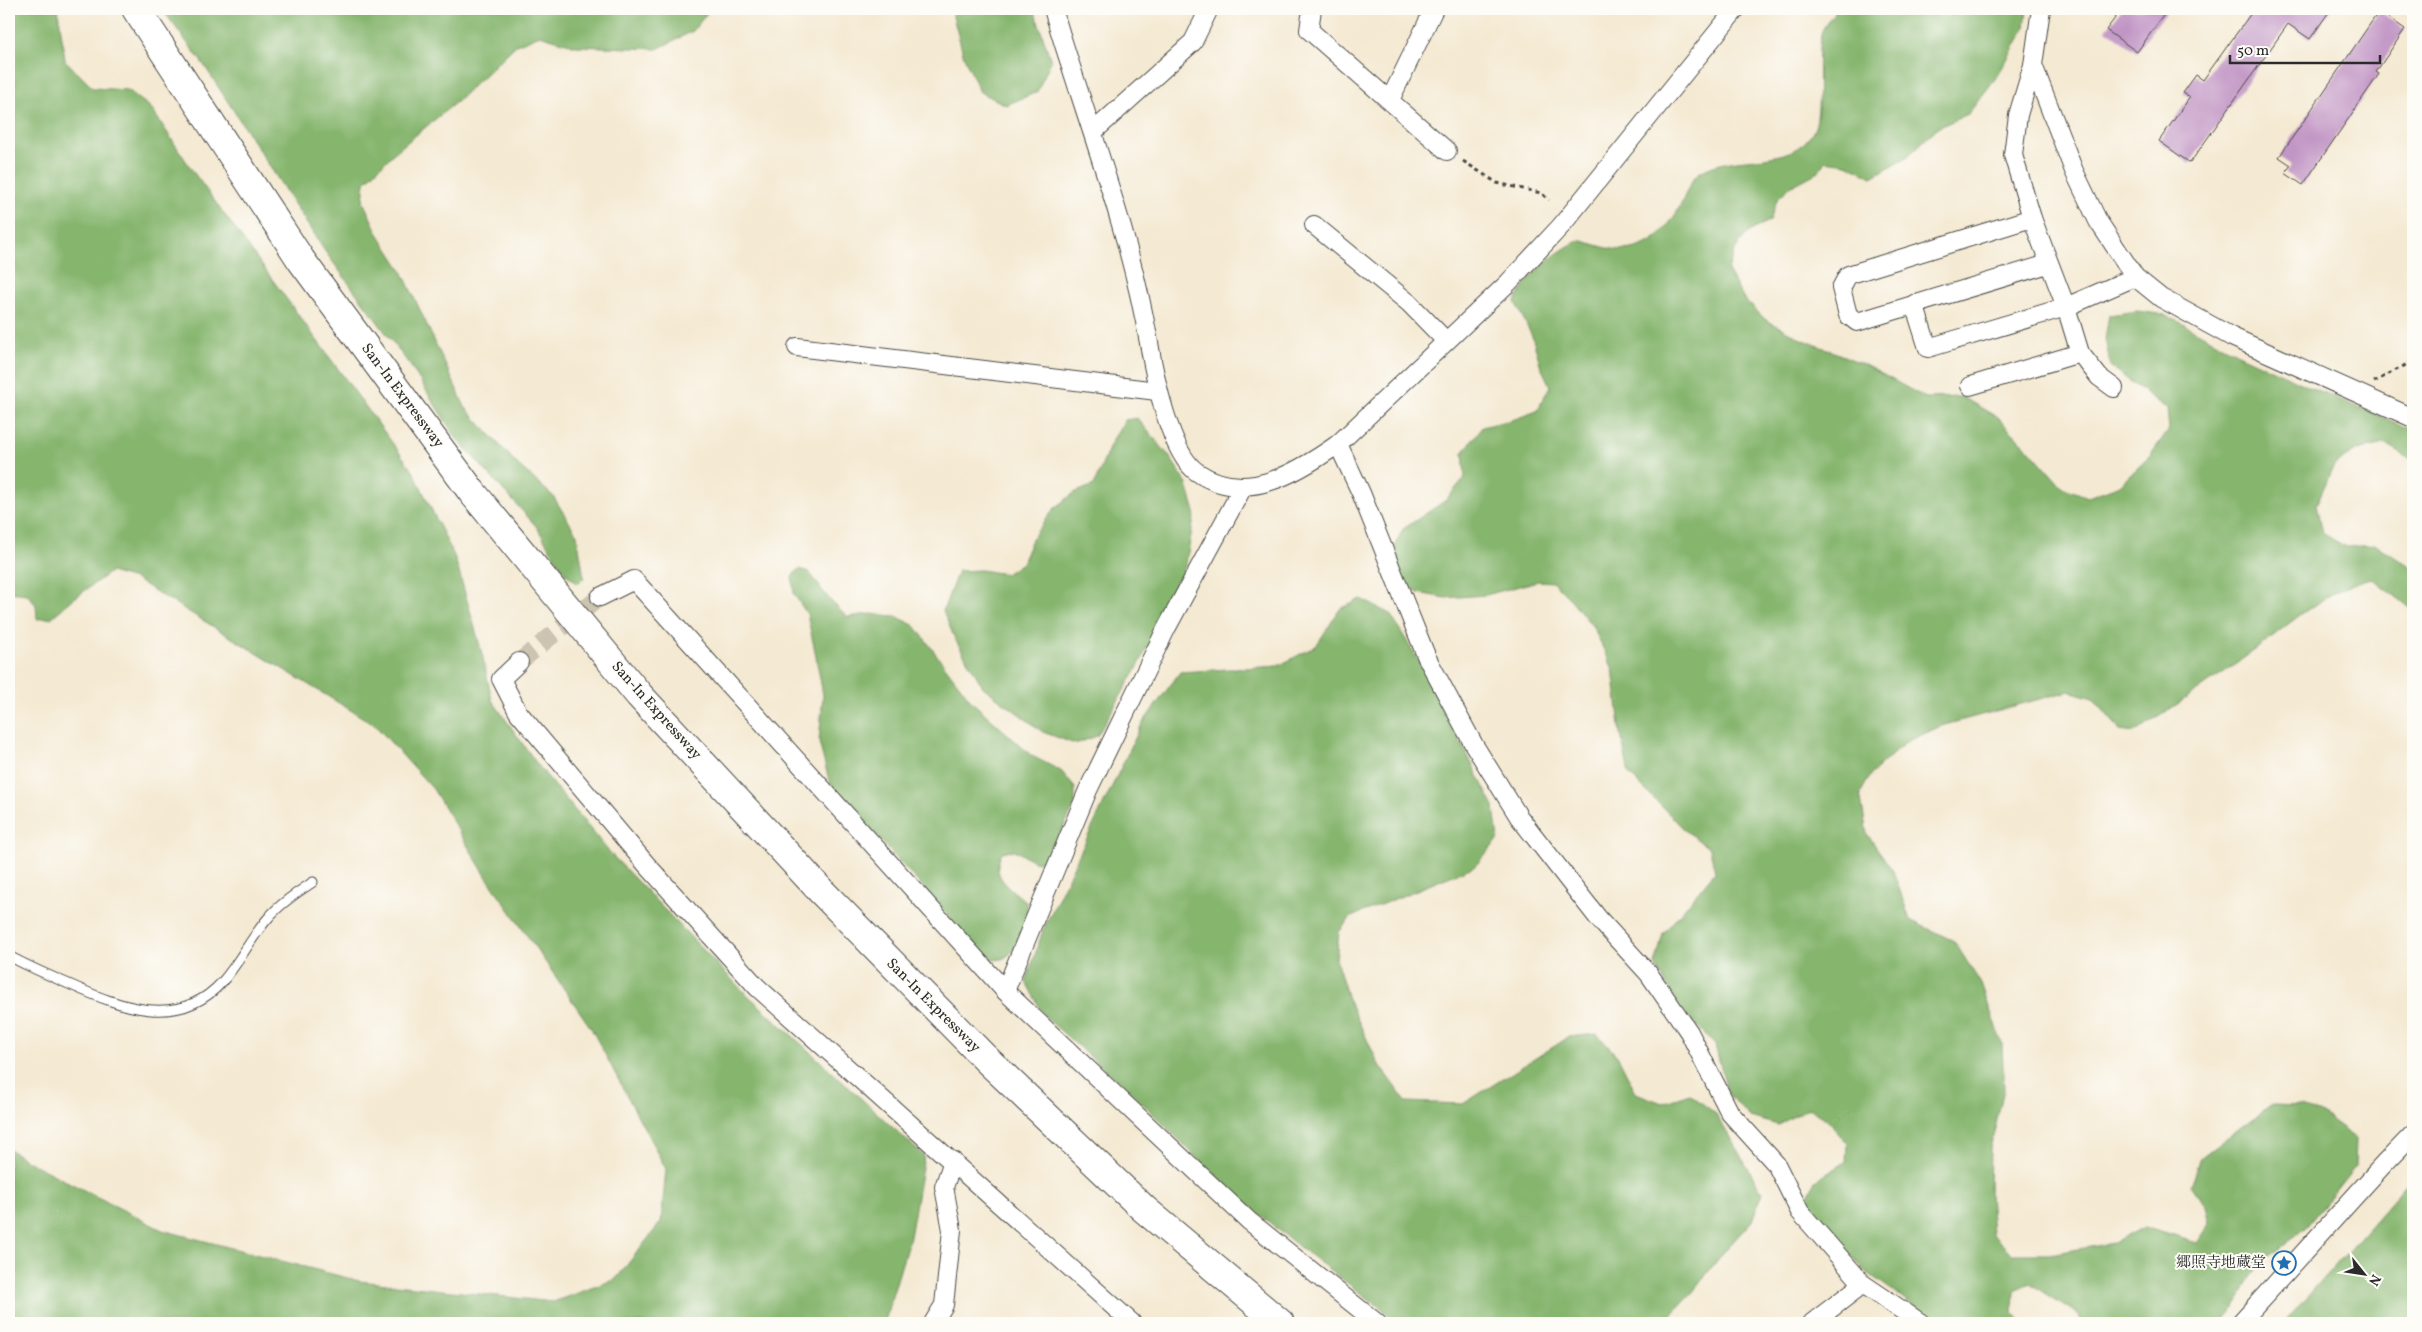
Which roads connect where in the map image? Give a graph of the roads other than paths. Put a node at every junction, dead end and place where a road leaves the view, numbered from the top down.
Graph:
1 (1052, 9) edge
2 (1209, 9) edge
3 (1312, 9) edge
4 (1434, 9) edge
5 (1736, 9) edge
6 (2040, 9) edge
7 (138, 13) edge
8 (2033, 65) junction
9 (1390, 100) junction
10 (1093, 132) junction
11 (1447, 151) road end
12 (2032, 218) junction
13 (1314, 225) dead end
14 (2048, 264) junction
15 (2135, 277) junction
16 (1914, 304) junction
17 (2066, 307) junction
18 (1446, 341) junction
19 (797, 347) dead end
20 (2080, 353) junction
21 (1970, 386) dead end
22 (2114, 388) dead end
23 (1157, 391) junction
24 (2413, 418) edge
25 (1338, 444) junction
26 (1243, 488) junction
27 (600, 597) tunnel mouth
28 (519, 662) tunnel mouth
29 (313, 882) dead end
30 (9, 956) edge
31 (1005, 991) junction
32 (2413, 1134) edge
33 (953, 1161) junction
34 (1863, 1284) junction
35 (933, 1323) edge
36 (1132, 1323) edge
37 (1280, 1323) edge
38 (1377, 1323) edge
39 (1812, 1323) edge
40 (1921, 1323) edge
41 (2240, 1323) edge

1 - 10 street
2 - 10 street
3 - 9 street
4 - 9 street
5 - 18 street
6 - 8 street
7 - 37 highway, San-In Expressway
8 - 12 street
8 - 15 street
9 - 11 street
10 - 23 street
12 - 14 street
12 - 16 street
13 - 18 street
14 - 16 street
14 - 17 street
15 - 17 street
15 - 24 street
16 - 17 street
17 - 20 street
18 - 25 street
19 - 23 street
20 - 21 street
20 - 22 street
23 - 26 street
25 - 26 street
25 - 34 street
26 - 31 street
27 - 31 street
28 - 33 street
29 - 30 lane
31 - 38 street
32 - 41 street
33 - 35 street
33 - 36 street
34 - 39 street
34 - 40 street

